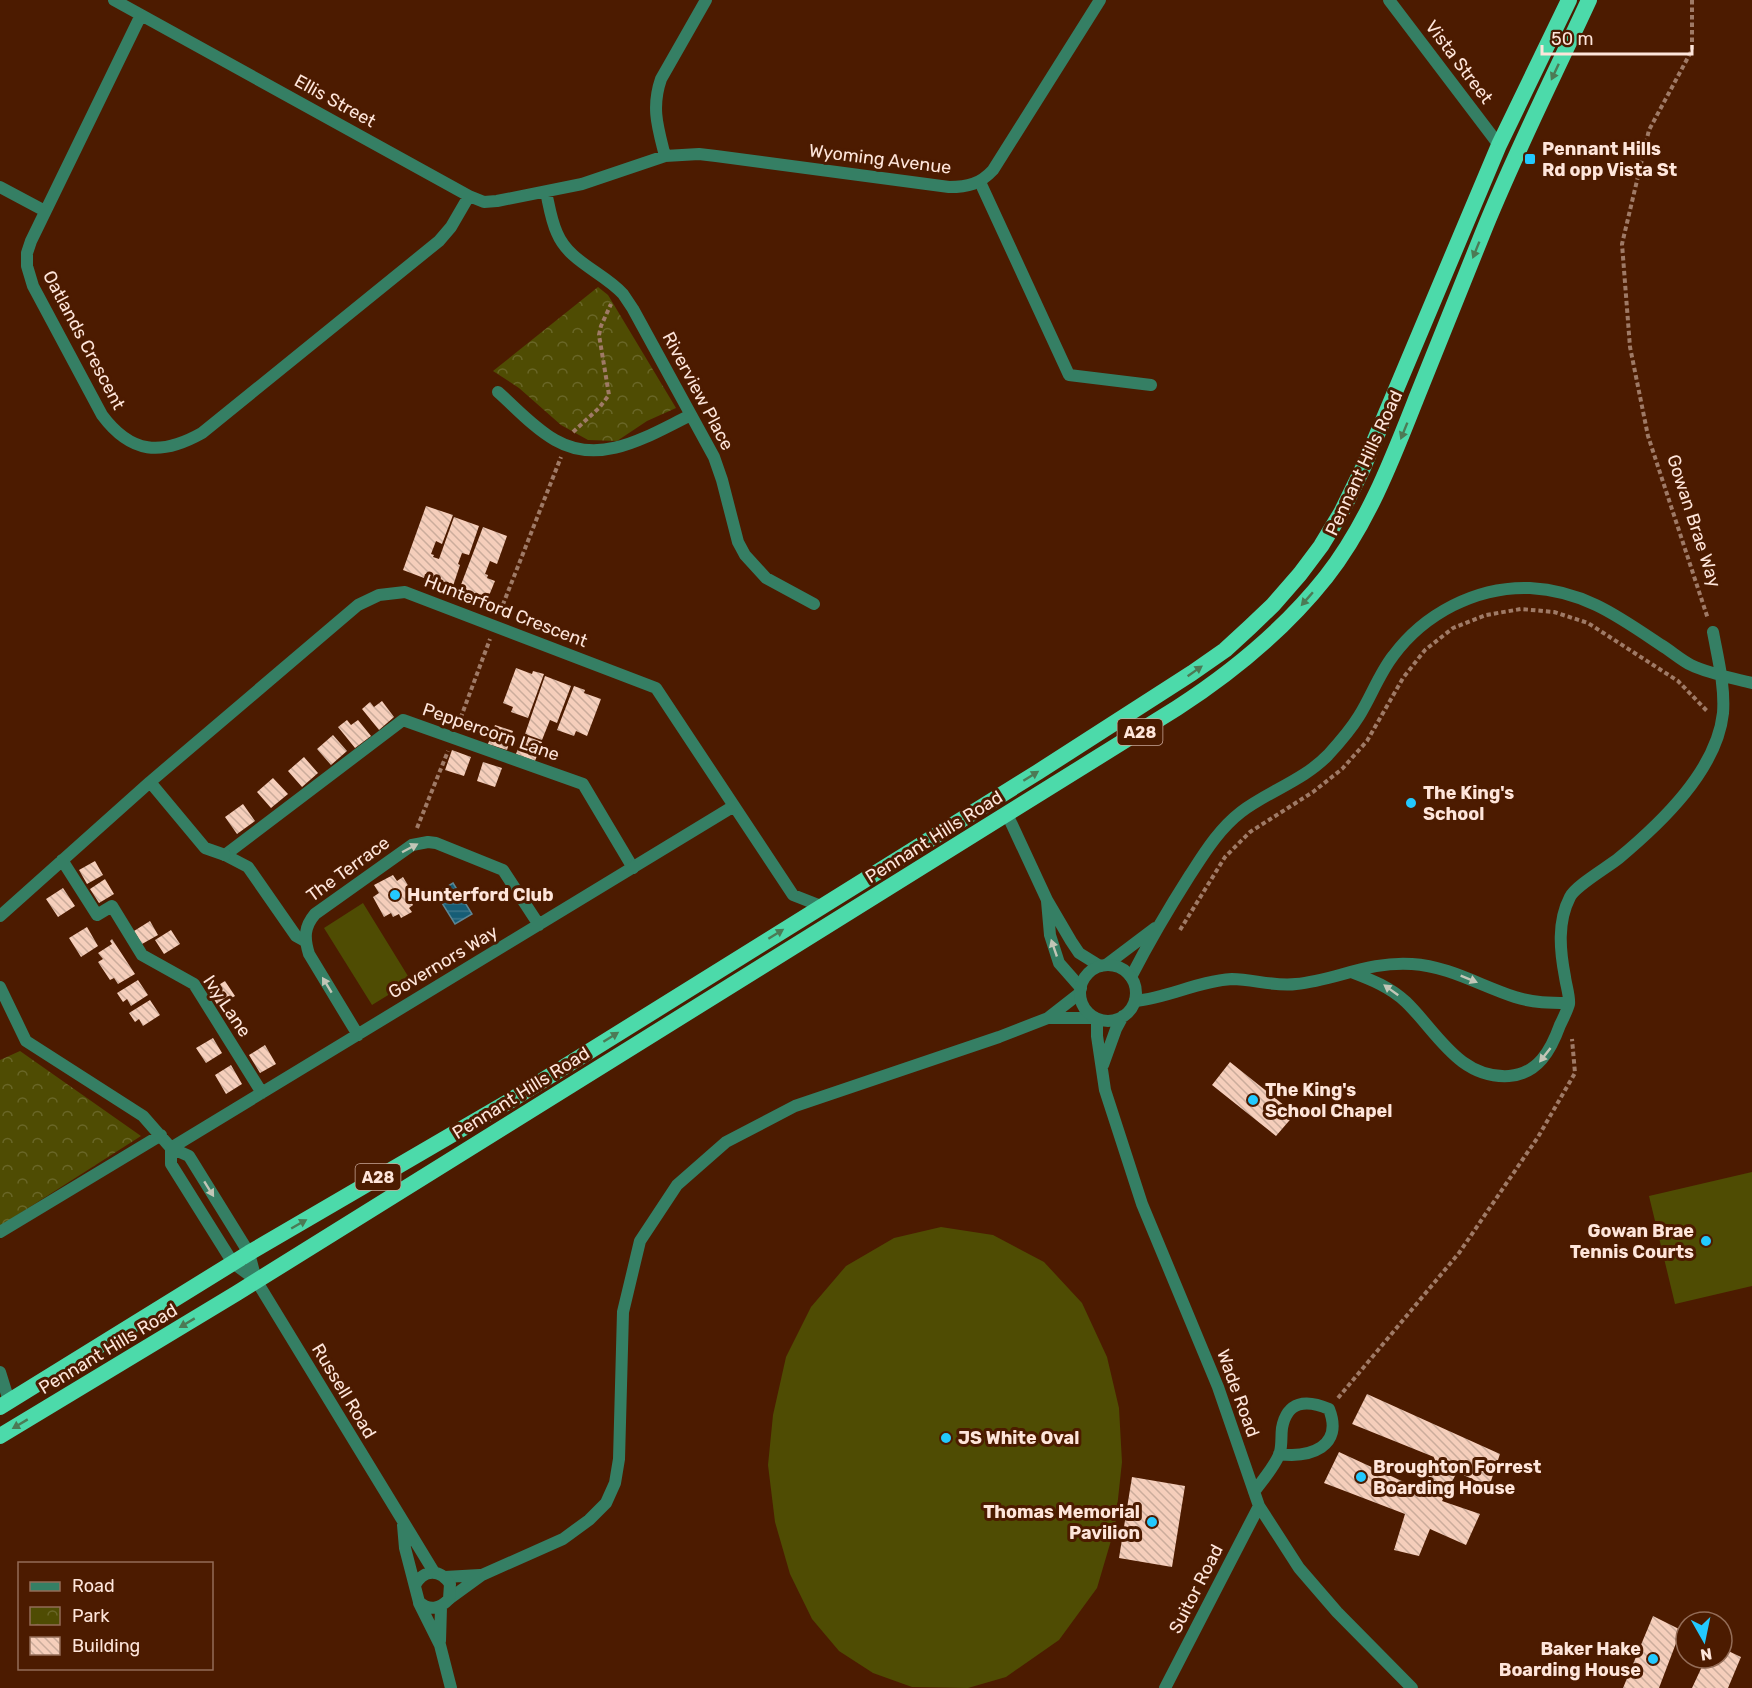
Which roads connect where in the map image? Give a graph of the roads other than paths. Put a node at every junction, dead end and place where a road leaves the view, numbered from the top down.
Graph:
1 (114, 0) edge
2 (706, 0) edge
3 (1100, 0) edge
4 (1389, 0) edge
5 (1569, 0) edge
6 (1589, 0) edge
7 (141, 15) junction
8 (1499, 145) junction
9 (665, 156) junction
10 (980, 182) junction
11 (0, 187) edge
12 (546, 192) junction
13 (469, 196) junction
14 (45, 211) junction
15 (1151, 385) dead end
16 (498, 392) dead end
17 (691, 415) junction
18 (814, 604) dead end
19 (1713, 632) road end
20 (1722, 676) junction
21 (1752, 683) edge
22 (150, 782) junction
23 (735, 806) junction
24 (1007, 814) junction
25 (225, 855) junction
26 (62, 861) junction
27 (633, 868) junction
28 (1047, 900) junction
29 (821, 906) junction
30 (0, 916) edge
31 (539, 924) junction
32 (1158, 926) junction
33 (305, 941) junction
34 (1103, 966) junction
35 (1351, 972) junction
36 (1131, 977) junction
37 (0, 987) edge
38 (1080, 990) junction
39 (1135, 1000) junction
40 (1569, 1003) junction
41 (1123, 1016) junction
42 (1047, 1018) junction
43 (1096, 1018) junction
44 (358, 1035) junction
45 (1101, 1069) junction
46 (262, 1093) junction
47 (161, 1136) junction
48 (171, 1148) junction
49 (0, 1232) edge
50 (249, 1253) junction
51 (233, 1263) junction
52 (256, 1280) junction
53 (0, 1371) edge
54 (5, 1404) edge
55 (0, 1436) edge
56 (1280, 1454) junction
57 (1254, 1492) junction
58 (1258, 1506) junction
59 (402, 1521) junction
60 (439, 1574) junction
61 (482, 1575) junction
62 (415, 1585) junction
63 (419, 1602) junction
64 (445, 1603) junction
65 (440, 1645) junction
66 (451, 1688) edge
67 (1165, 1688) edge
68 (1412, 1688) edge

1 - 7 street, Ellis Street
2 - 9 street
3 - 10 street
4 - 8 street, Vista Street
5 - 8 highway, Pennant Hills Road / A28
6 -> 24 highway, Pennant Hills Road / A28
7 - 13 street, Ellis Street
7 - 14 street, Oatlands Crescent
29 -> 8 highway, Pennant Hills Road / A28
9 - 10 street, Wyoming Avenue
9 - 12 street, Wyoming Avenue
10 - 15 street
11 - 14 street
12 - 13 street, Ellis Street
12 - 17 street, Riverview Place
13 - 14 street, Oatlands Crescent
16 - 17 street
17 - 18 street, Riverview Place
19 - 20 street
20 - 21 street
20 - 32 street
20 - 40 street
22 - 23 street, Hunterford Crescent
22 - 25 street
22 - 26 street, Hunterford Crescent
23 - 27 street, Governors Way
23 - 29 street, Hunterford Crescent
24 - 28 street
24 - 52 highway, Pennant Hills Road / A28
25 - 27 street, Peppercorn Lane
25 - 33 street
26 - 30 street, Hunterford Crescent
26 - 46 street, Ivy Lane
27 - 31 street, Governors Way
28 - 34 street
38 -> 28 street
50 -> 29 highway, Pennant Hills Road / A28
33 -> 31 street, The Terrace
31 - 44 street, Governors Way
32 - 34 street
32 - 36 street
44 -> 33 street
34 - 36 street
34 - 38 street
35 - 39 street
35 -> 40 street
40 -> 35 street
36 - 39 street
37 - 47 street
38 - 42 street
38 - 43 street
39 - 41 street
41 - 43 street
41 - 45 street
42 - 43 street
42 - 61 street
43 - 45 street, Wade Road
44 - 46 street, Governors Way
45 - 57 street, Wade Road
46 - 48 street, Governors Way
47 - 48 street
47 - 49 street
48 -> 50 street
48 - 51 street
50 - 51 highway, Pennant Hills Road / A28
50 - 52 street
51 - 52 street
51 - 54 highway, Pennant Hills Road / A28
52 -> 55 highway, Pennant Hills Road / A28
52 - 59 street, Russell Road
53 - 54 street
56 - 56 street
56 - 57 street
57 - 58 street, Wade Road
58 - 67 street, Suitor Road
58 - 68 street, Wade Road
59 - 60 street, Russell Road
59 - 62 street
60 - 61 street
60 - 62 street
60 - 64 street
61 - 64 street
62 - 63 street
63 - 64 street
63 - 65 street
64 - 65 street
65 - 66 street

